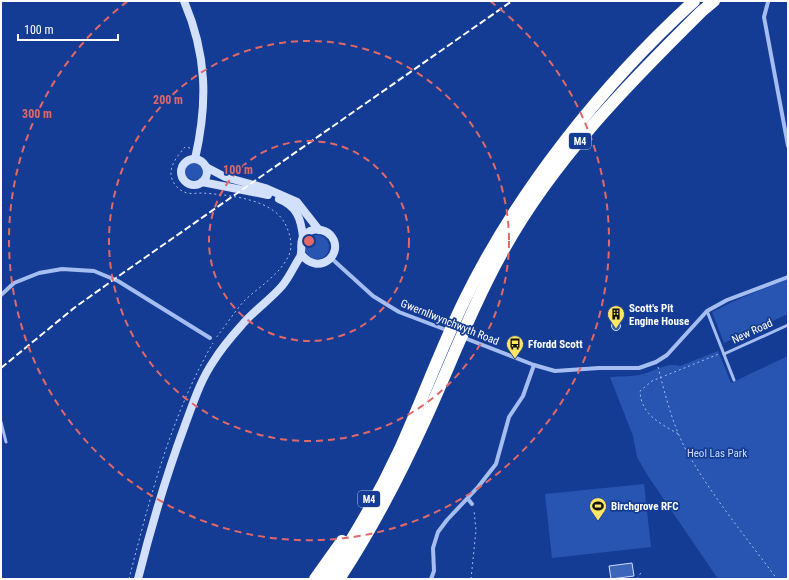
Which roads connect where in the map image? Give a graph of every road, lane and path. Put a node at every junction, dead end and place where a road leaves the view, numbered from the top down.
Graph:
1 (184, 1) edge
2 (694, 1) edge
3 (714, 1) edge
4 (768, 2) dead end
5 (788, 146) edge
6 (194, 159) junction
7 (206, 167) junction
8 (202, 182) junction
9 (319, 230) junction
10 (303, 237) junction
11 (301, 254) junction
12 (330, 258) junction
13 (788, 277) edge
14 (1, 295) edge
15 (470, 302) junction
16 (707, 311) junction
17 (788, 325) edge
18 (210, 338) dead end
19 (723, 354) junction
20 (656, 362) junction
21 (443, 365) junction
22 (534, 366) junction
23 (661, 378) junction
24 (734, 380) dead end
25 (415, 415) junction
26 (1, 422) edge
27 (680, 434) junction
28 (6, 442) dead end
29 (468, 499) junction
30 (472, 504) joint
31 (642, 571) dead end
32 (138, 579) edge
33 (315, 579) edge
34 (326, 579) edge
35 (340, 579) edge
36 (431, 579) edge
37 (471, 579) edge
38 (637, 579) edge
39 (777, 579) edge

1 - 6 main road
2 - 15 highway, M4
3 - 15 highway, M4
4 - 5 street
6 - 7 main road
6 - 8 main road
7 - 8 main road
7 - 9 main road
8 - 10 main road
9 - 10 main road
9 - 12 main road
10 - 11 main road
11 - 12 main road
11 - 32 main road
12 - 22 street, Gwernllwynchwyth Road
13 - 16 street, Gwernllwynchwyth Road
14 - 18 street
15 - 21 highway, M4
16 - 19 lane, New Road
16 - 20 street, Gwernllwynchwyth Road
17 - 19 lane, New Road
19 - 23 path
19 - 24 lane, New Road
20 - 22 street, Gwernllwynchwyth Road
20 - 23 path
21 - 25 highway, M4
21 - 35 highway, M4
22 - 29 street
23 - 27 path
23 - 27 path
25 - 33 highway, M4
25 - 34 highway, M4
26 - 28 lane
27 - 39 path
29 - 30 street
29 - 36 street
30 - 37 path
31 - 38 path

